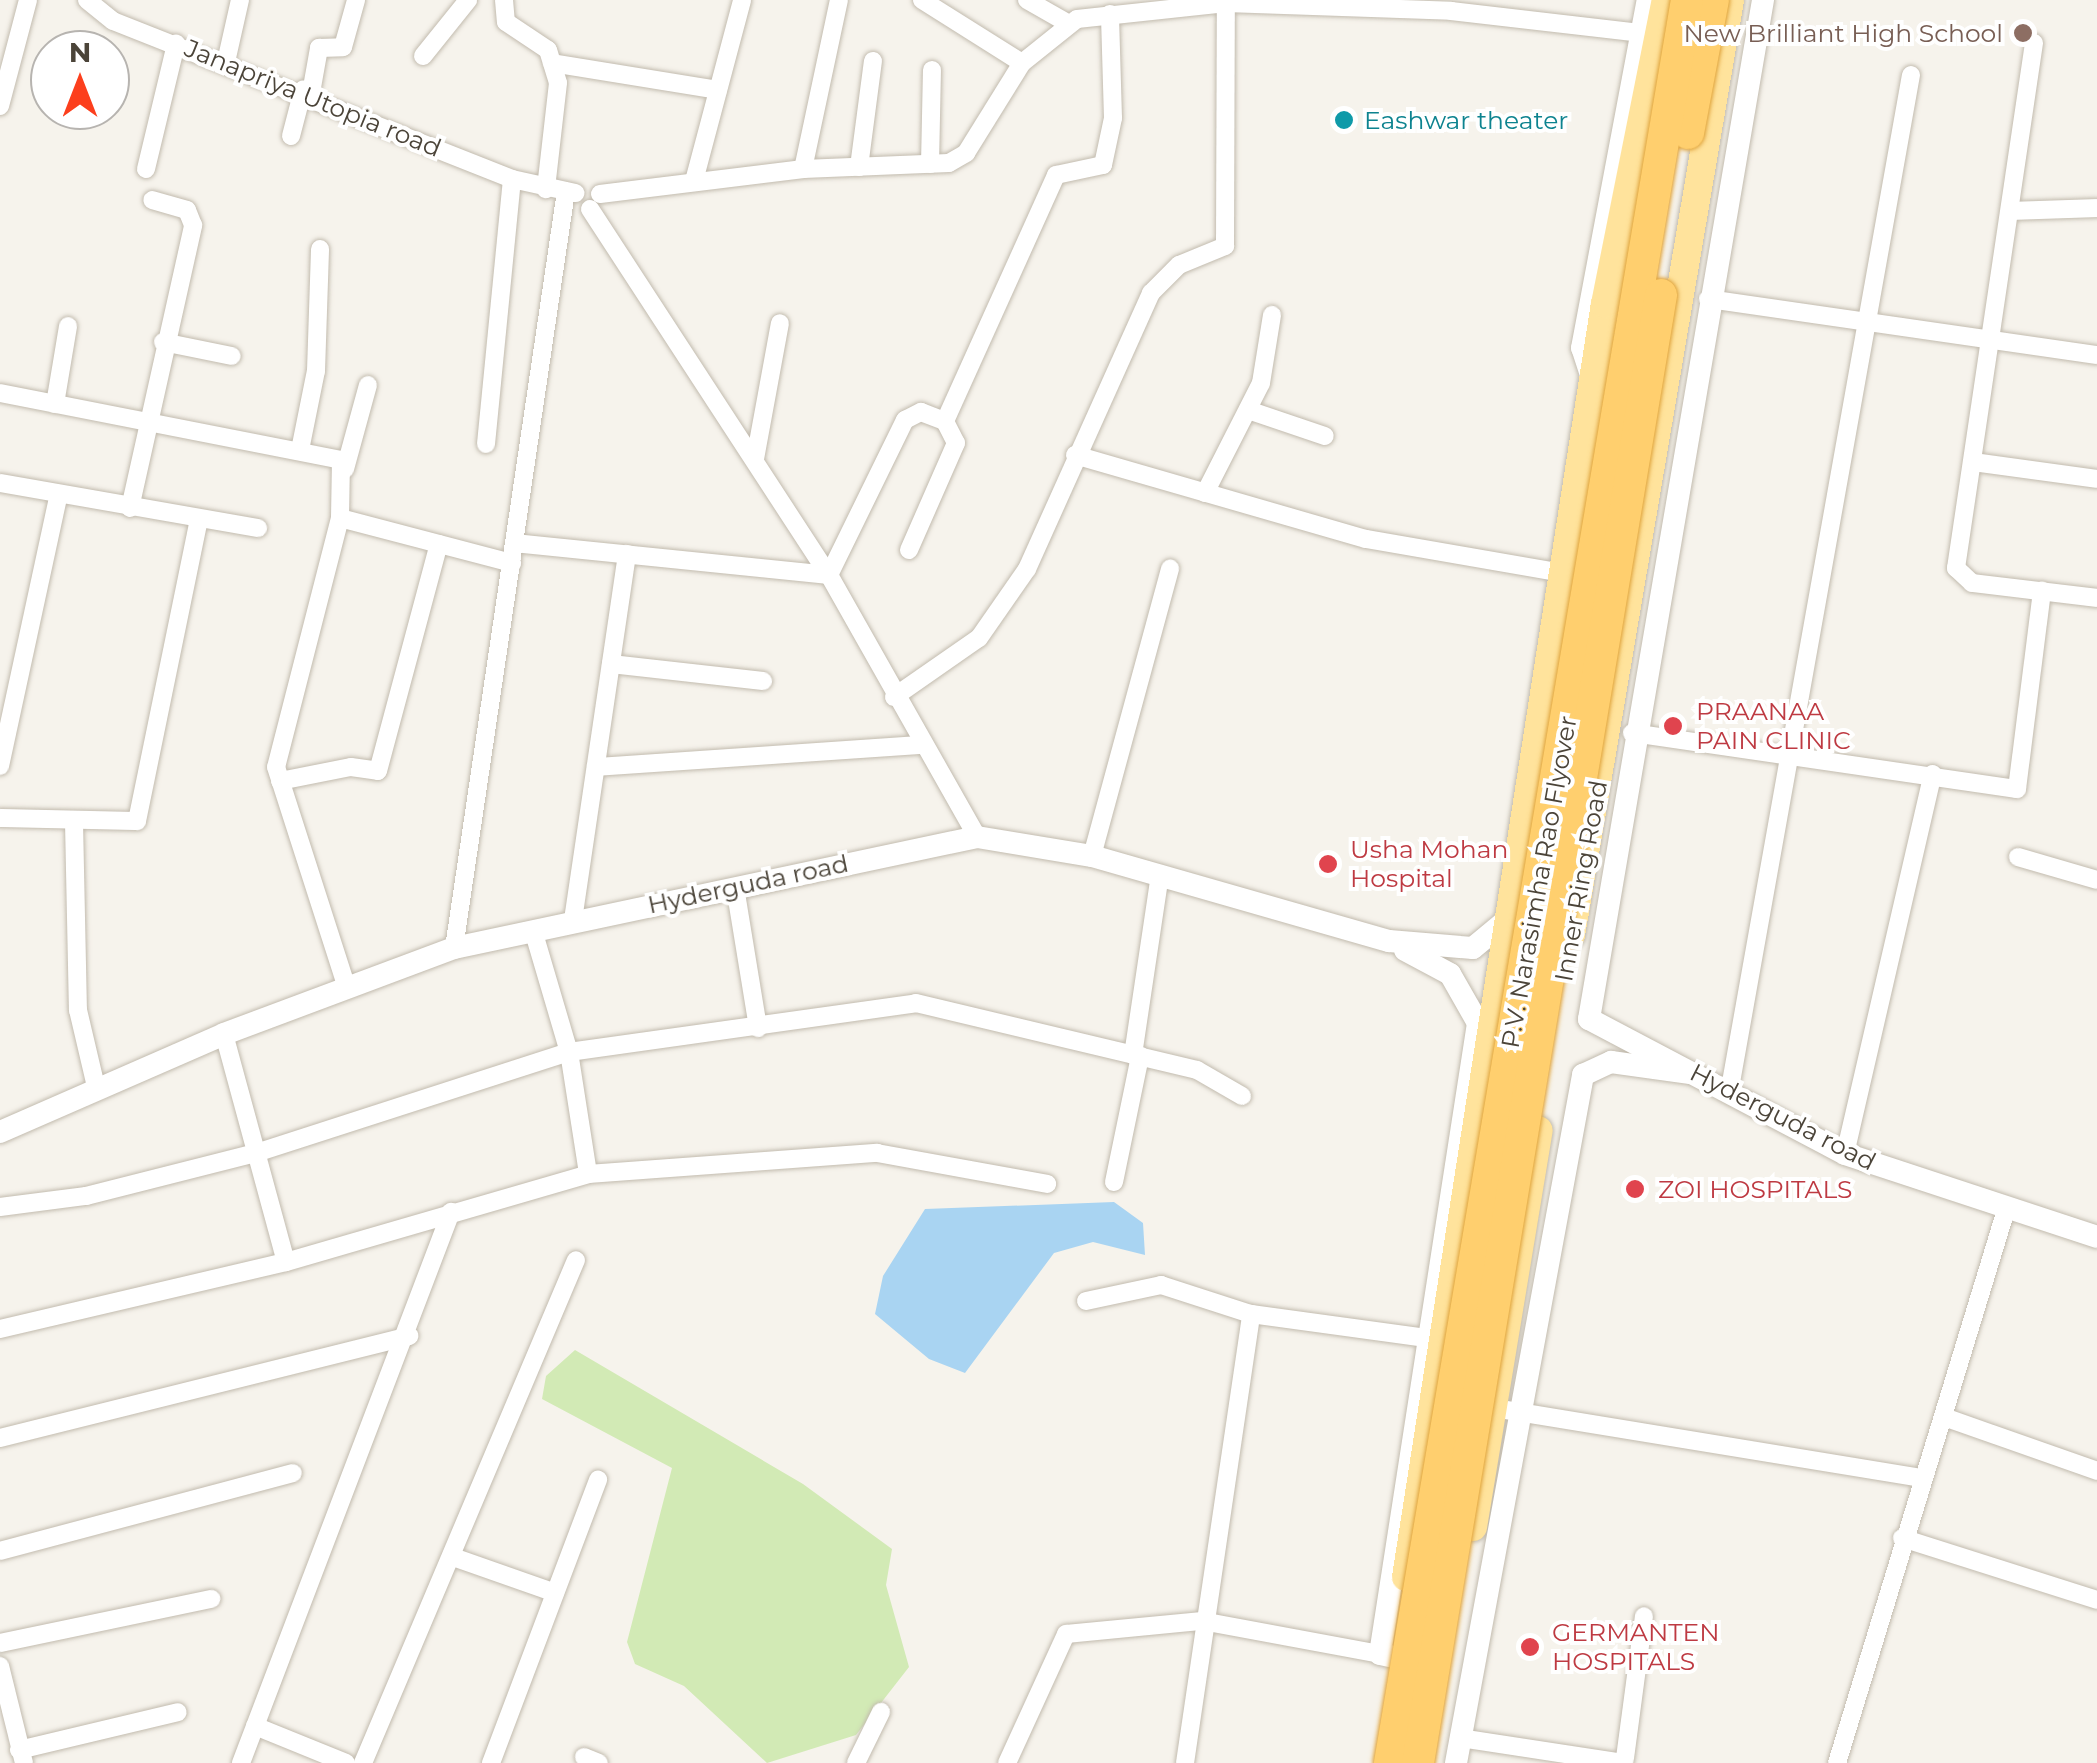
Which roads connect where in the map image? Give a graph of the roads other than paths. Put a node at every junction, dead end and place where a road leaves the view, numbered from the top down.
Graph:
1 (28, 0) edge
2 (87, 0) edge
3 (240, 0) edge
4 (356, 0) edge
5 (468, 0) edge
6 (504, 0) edge
7 (742, 0) edge
8 (839, 0) edge
9 (922, 0) edge
10 (1027, 0) edge
11 (1070, 0) edge
12 (1648, 0) edge
13 (1666, 0) edge
14 (1687, 0) edge
15 (1713, 0) edge
16 (1730, 0) edge
17 (1762, 0) edge
18 (1338, 2) edge
19 (1226, 3) junction
20 (1054, 5) edge
21 (1138, 5) edge
22 (1453, 6) edge
23 (1110, 14) junction
24 (1075, 21) junction
25 (1650, 34) junction
26 (2034, 43) dead end
27 (176, 44) junction
28 (1720, 51) junction
29 (423, 56) dead end
30 (873, 61) dead end
31 (226, 62) junction
32 (552, 63) junction
33 (1022, 63) junction
34 (932, 70) dead end
35 (1910, 74) dead end
36 (718, 90) junction
37 (307, 92) junction
38 (0, 106) edge
39 (291, 136) dead end
40 (930, 164) junction
41 (859, 167) junction
42 (146, 169) dead end
43 (803, 169) junction
44 (512, 179) junction
45 (694, 181) junction
46 (546, 189) junction
47 (571, 192) junction
48 (152, 200) dead end
49 (595, 202) junction
50 (2097, 208) edge
51 (2011, 210) junction
52 (320, 249) dead end
53 (1708, 299) junction
54 (1272, 316) dead end
55 (1866, 319) junction
56 (780, 324) dead end
57 (68, 326) dead end
58 (1994, 340) junction
59 (163, 342) junction
60 (232, 356) dead end
61 (2097, 356) edge
62 (368, 386) dead end
63 (0, 393) edge
64 (55, 404) junction
65 (1248, 410) junction
66 (143, 418) junction
67 (945, 421) junction
68 (1325, 436) dead end
69 (486, 444) dead end
70 (300, 450) junction
71 (1075, 455) junction
72 (755, 459) junction
73 (1974, 462) junction
74 (345, 469) junction
75 (2097, 479) edge
76 (0, 483) edge
77 (1205, 494) junction
78 (58, 498) junction
79 (130, 508) junction
80 (340, 518) junction
81 (199, 520) junction
82 (258, 528) dead end
83 (514, 543) junction
84 (439, 544) junction
85 (909, 550) dead end
86 (626, 554) junction
87 (512, 563) junction
88 (1170, 568) dead end
89 (1563, 573) junction
90 (829, 575) junction
91 (2042, 591) junction
92 (2097, 598) edge
93 (611, 664) junction
94 (764, 681) dead end
95 (894, 697) junction
96 (1632, 733) junction
97 (922, 745) junction
98 (1792, 758) junction
99 (0, 766) edge
100 (596, 766) junction
101 (1933, 774) junction
102 (280, 781) junction
103 (0, 818) edge
104 (74, 822) junction
105 (977, 837) junction
106 (1092, 856) junction
107 (2018, 858) dead end
108 (1160, 874) junction
109 (2097, 880) edge
110 (734, 887) junction
111 (1508, 919) junction
112 (573, 920) junction
113 (533, 930) junction
114 (1388, 942) junction
115 (454, 948) junction
116 (346, 985) junction
117 (758, 1028) junction
118 (224, 1034) junction
119 (569, 1052) junction
120 (1136, 1055) junction
121 (1698, 1073) junction
122 (1730, 1088) junction
123 (97, 1091) junction
124 (1242, 1096) dead end
125 (0, 1132) edge
126 (256, 1152) junction
127 (1845, 1154) junction
128 (588, 1174) junction
129 (1114, 1182) dead end
130 (1047, 1184) dead end
131 (0, 1207) edge
132 (451, 1212) junction
133 (2005, 1212) junction
134 (2097, 1236) edge
135 (576, 1260) dead end
136 (286, 1262) junction
137 (1086, 1300) dead end
138 (1251, 1314) junction
139 (0, 1329) edge
140 (409, 1336) junction
141 (1426, 1338) junction
142 (1507, 1410) junction
143 (1944, 1417) junction
144 (0, 1438) edge
145 (2097, 1471) edge
146 (293, 1473) dead end
147 (1922, 1478) junction
148 (598, 1480) dead end
149 (1902, 1538) junction
150 (0, 1552) edge
151 (453, 1557) junction
152 (555, 1593) junction
153 (212, 1599) dead end
154 (2097, 1600) edge
155 (1644, 1616) dead end
156 (1202, 1621) junction
157 (0, 1643) edge
158 (1387, 1655) junction
159 (1, 1677) edge
160 (178, 1712) dead end
161 (881, 1712) dead end
162 (254, 1726) junction
163 (1448, 1736) junction
164 (22, 1756) edge
165 (1624, 1760) edge
166 (241, 1763) edge
167 (346, 1763) edge
168 (364, 1763) edge
169 (491, 1763) edge
170 (856, 1763) edge
171 (1007, 1763) edge
172 (1186, 1763) edge
173 (1387, 1763) edge
174 (1418, 1763) edge
175 (1430, 1763) edge
176 (1456, 1763) edge
177 (1837, 1763) edge

1 - 38 street
2 - 27 street, Janapriya Utopia road
3 - 31 street
4 - 37 street
5 - 29 street
6 - 32 street
7 - 36 street
8 - 43 street
9 - 33 street
10 - 20 street
11 - 24 street
12 - 25 street
13 - 25 main road
14 - 173 highway, P.V. Narasimha Rao Flyover, bridge
15 - 174 highway, P.V. Narasimha Rao Flyover, bridge
16 - 28 main road, Inner Ring Road
17 - 53 street
18 - 19 street
18 - 22 street
19 - 21 street
19 - 71 street
20 - 24 street
21 - 23 street
22 - 25 street
23 - 24 street
23 - 67 street
24 - 33 street
25 - 28 street
25 - 89 main road
26 - 51 street
27 - 31 street, Janapriya Utopia road
27 - 42 street
28 - 142 main road, Inner Ring Road
30 - 41 street
31 - 37 street, Janapriya Utopia road
32 - 36 street
32 - 46 street
33 - 40 street
34 - 40 street
35 - 55 street
36 - 45 street
37 - 39 street
37 - 44 street, Janapriya Utopia road
40 - 41 street
41 - 43 street
43 - 45 street
44 - 46 street, Janapriya Utopia road
44 - 69 street
45 - 49 street
46 - 47 street, Janapriya Utopia road
47 - 49 street, Janapriya Utopia road
47 - 83 street
48 - 59 street
49 - 72 street
50 - 51 street
51 - 58 street
52 - 70 street
53 - 55 street
53 - 96 street
54 - 65 street
55 - 58 street
55 - 98 street
56 - 72 street
57 - 64 street
58 - 61 street
58 - 73 street
59 - 60 street
59 - 66 street
62 - 74 street
63 - 64 street
64 - 66 street
65 - 68 street
65 - 77 street
66 - 70 street
66 - 79 street
67 - 85 street
67 - 90 street
70 - 74 street
71 - 77 street
71 - 95 street
72 - 90 street
73 - 75 street
73 - 91 street
74 - 80 street
76 - 78 street
77 - 89 street
78 - 79 street
78 - 99 street
79 - 81 street
80 - 84 street
80 - 102 street
81 - 82 street
81 - 104 street
83 - 86 street
83 - 87 street
84 - 87 street
84 - 102 street
86 - 90 street
86 - 93 street
87 - 115 street
88 - 106 street
89 - 111 main road
90 - 95 street
91 - 92 street
91 - 101 street
93 - 94 street
93 - 100 street
95 - 97 street
96 - 98 street
96 - 121 street, Hyderguda road
97 - 100 street
97 - 105 street
98 - 101 street
98 - 122 street
100 - 112 street
101 - 127 street
102 - 116 street
103 - 104 street
104 - 123 street
105 - 106 street, Hyderguda road
105 - 110 street, Hyderguda road
106 - 108 street, Hyderguda road
107 - 109 street
108 - 114 street, Hyderguda road
108 - 120 street
110 - 112 street, Hyderguda road
110 - 117 street
111 - 114 street, Hyderguda road
111 - 158 main road
112 - 113 street, Hyderguda road
113 - 115 street, Hyderguda road
113 - 119 street
114 - 141 street
115 - 116 street, Hyderguda road
116 - 118 street, Hyderguda road
117 - 119 street
117 - 120 street
118 - 123 street, Hyderguda road
118 - 126 street
119 - 126 street
119 - 128 street
120 - 124 street
120 - 129 street
121 - 122 street, Hyderguda road
121 - 142 street
122 - 127 street, Hyderguda road
123 - 125 street, Hyderguda road
126 - 131 street
126 - 136 street
127 - 133 street, Hyderguda road
128 - 130 street
128 - 132 street
132 - 136 street
132 - 140 street
133 - 134 street, Hyderguda road
133 - 143 street
135 - 151 street
136 - 139 street
137 - 138 street
138 - 141 street
138 - 156 street
140 - 144 street
140 - 162 street
141 - 158 street
142 - 147 street
142 - 163 main road, Inner Ring Road
143 - 145 street
143 - 147 street
146 - 150 street
147 - 149 street
148 - 152 street
149 - 154 street
149 - 177 street
151 - 152 street
151 - 168 street
152 - 169 street
153 - 157 street
155 - 165 street
156 - 158 street
156 - 171 street
156 - 172 street
158 - 173 main road
159 - 164 street
160 - 164 street
161 - 170 street
162 - 166 street
162 - 167 street
163 - 165 street
163 - 175 main road, Inner Ring Road
163 - 176 street

